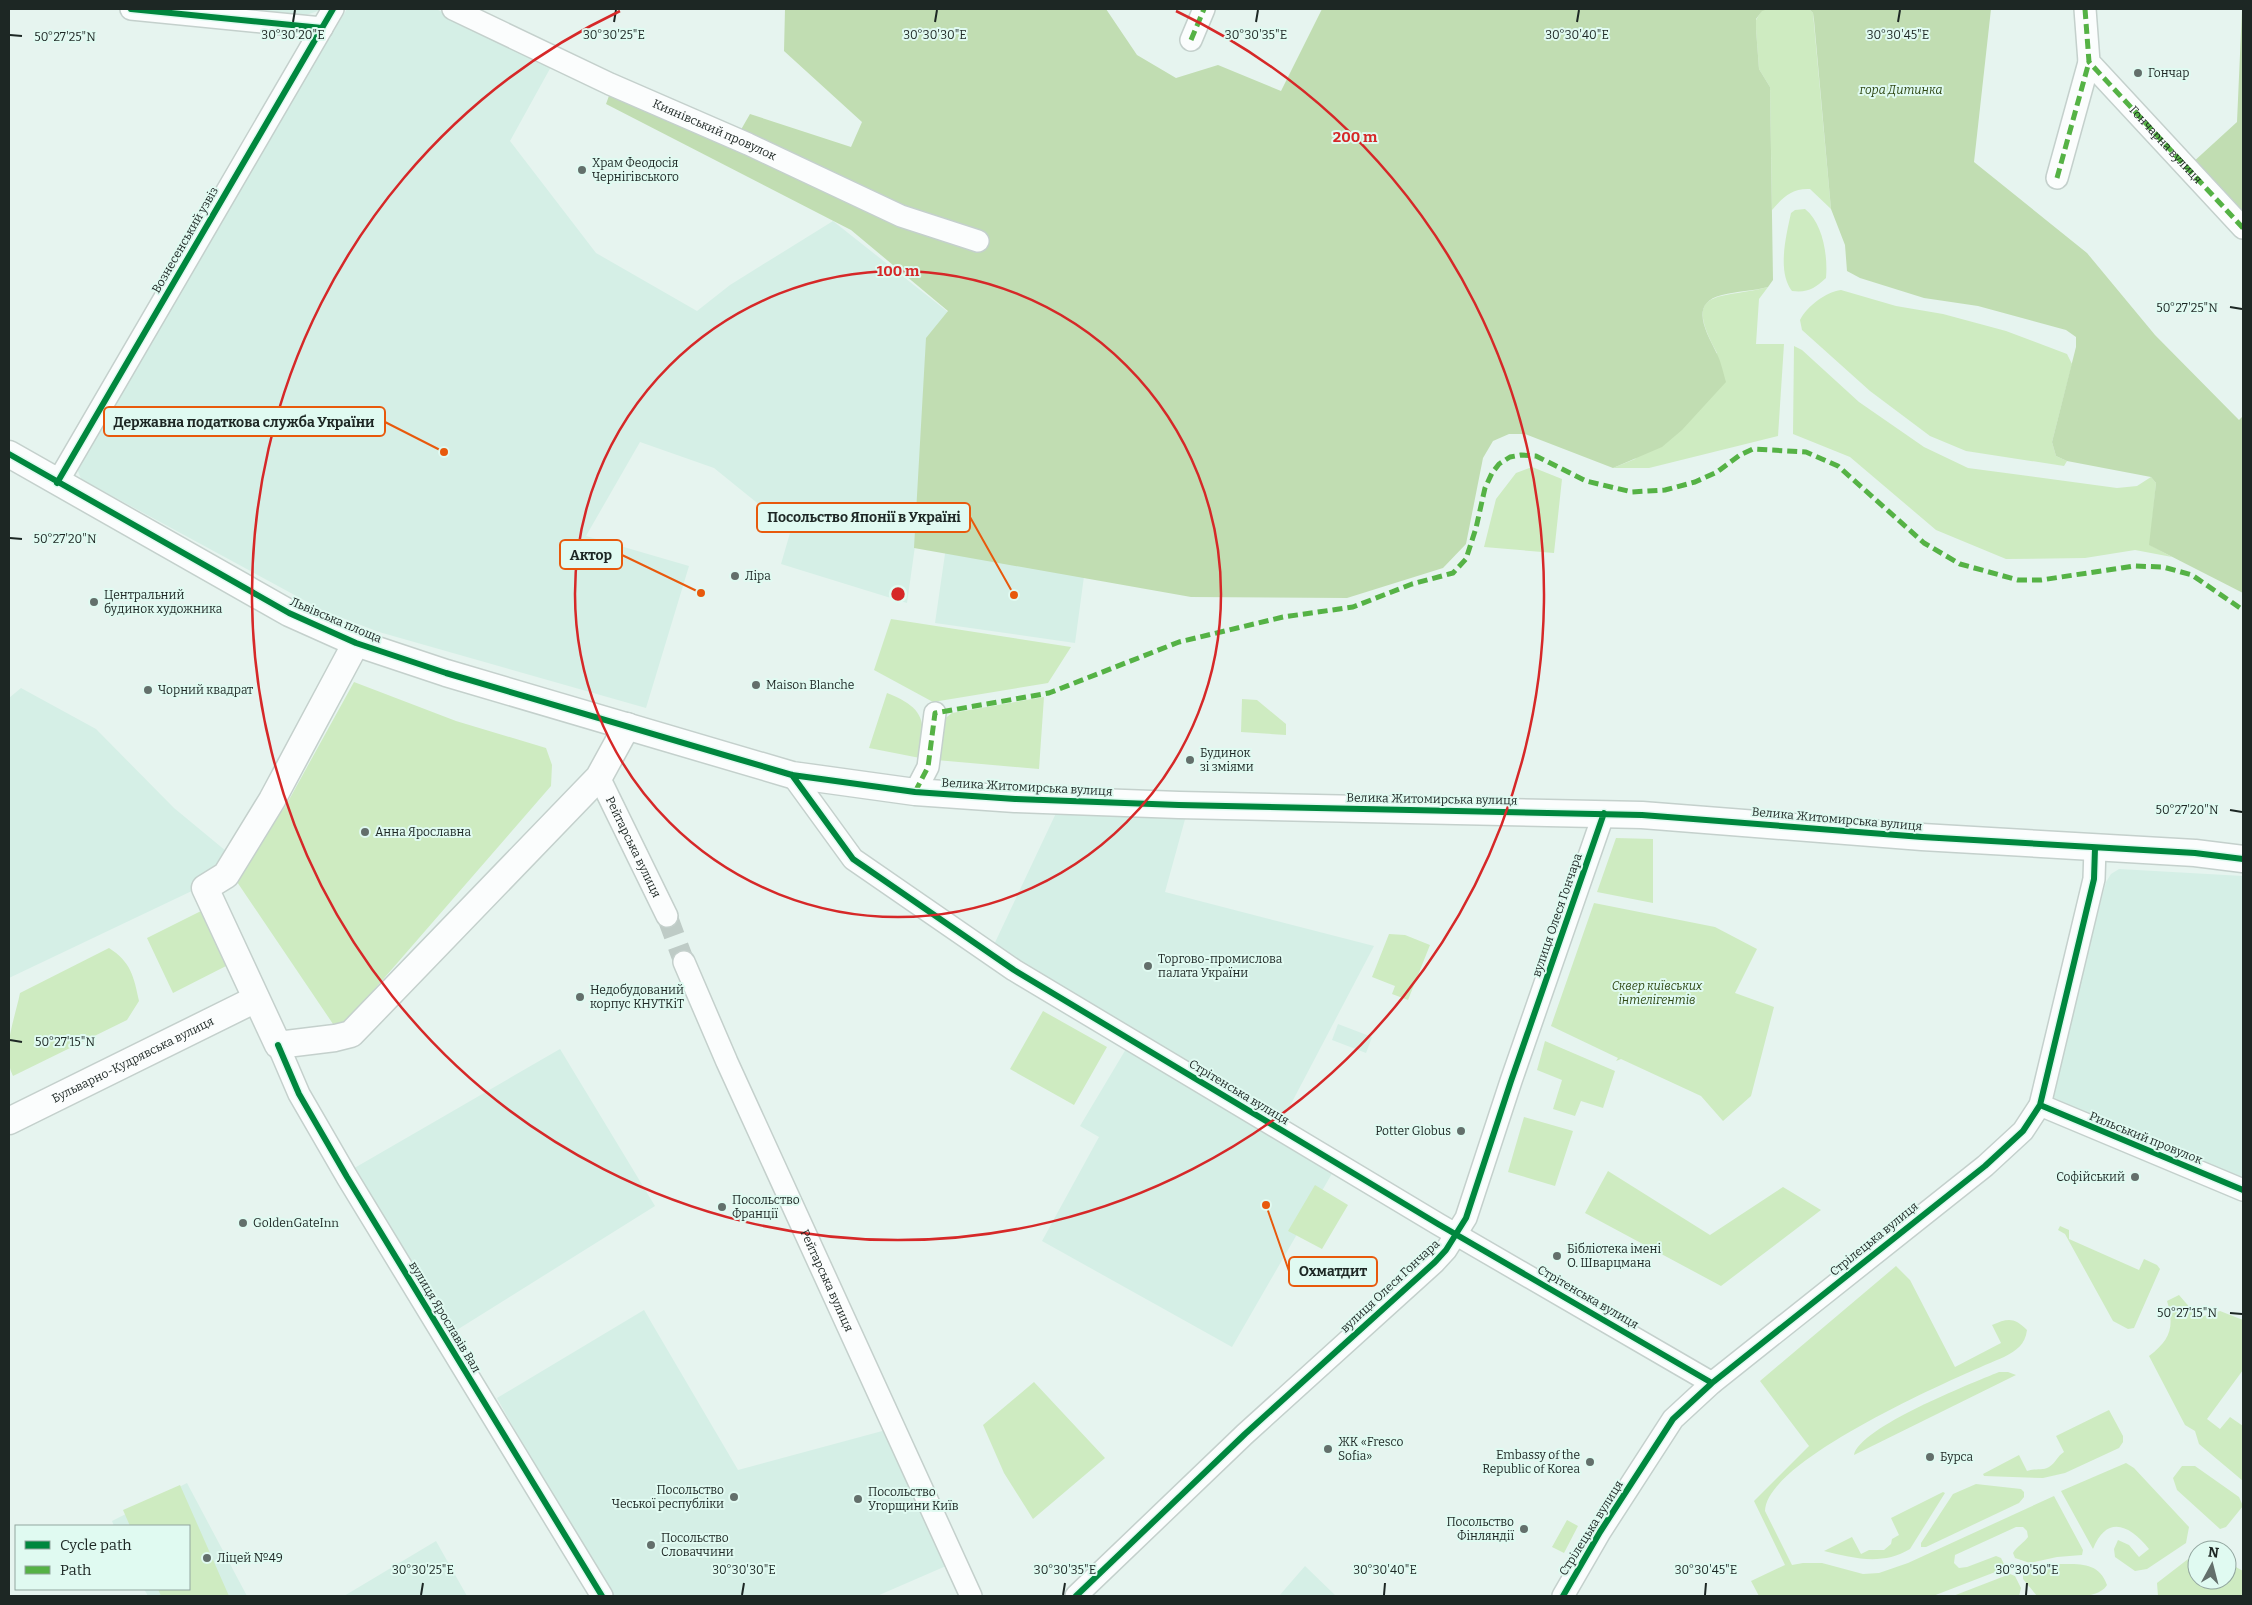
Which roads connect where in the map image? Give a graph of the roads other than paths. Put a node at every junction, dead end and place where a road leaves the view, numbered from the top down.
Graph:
1 (132, 9) edge
2 (333, 9) edge
3 (453, 9) edge
4 (1204, 9) edge
5 (2085, 9) edge
6 (322, 28) junction
7 (1191, 40) dead end
8 (2089, 62) junction
9 (2057, 178) dead end
10 (2243, 228) edge
11 (978, 242) dead end
12 (9, 454) edge
13 (58, 483) junction
14 (356, 643) junction
15 (935, 713) dead end
16 (627, 726) junction
17 (792, 775) junction
18 (599, 777) junction
19 (915, 792) junction
20 (1604, 813) junction
21 (2095, 848) junction
22 (2243, 859) edge
23 (667, 916) tunnel mouth
24 (684, 962) tunnel mouth
25 (256, 999) junction
26 (278, 1045) junction
27 (2040, 1105) junction
28 (9, 1121) edge
29 (2243, 1190) edge
30 (1457, 1234) junction
31 (1712, 1383) junction
32 (602, 1596) edge
33 (971, 1596) edge
34 (1076, 1596) edge
35 (1563, 1596) edge

1 - 6 street
2 - 6 street, Вознесенський узвіз
3 - 11 street, Киянівський провулок
4 - 7 street
5 - 8 street
6 - 13 street, Вознесенський узвіз
8 - 9 street
8 - 10 street, Гончарна вулиця
12 - 13 main road, Львівська площа
13 - 14 main road, Львівська площа
14 - 16 main road, Львівська площа
14 - 25 main road, Львівська площа
15 - 19 street
16 - 17 main road, Велика Житомирська вулиця
16 - 18 main road
17 - 19 main road, Велика Житомирська вулиця
17 - 30 street, Стрітенська вулиця
18 - 23 street, Рейтарська вулиця
18 - 26 main road
19 - 20 main road, Велика Житомирська вулиця
20 - 21 main road, Велика Житомирська вулиця
20 - 30 street, вулиця Олеся Гончара
21 - 22 main road, Велика Житомирська вулиця
21 - 27 street, Стрілецька вулиця
24 - 33 street, Рейтарська вулиця
25 - 26 main road, Львівська площа
25 - 28 main road, Бульварно-Кудрявська вулиця
26 - 32 street, вулиця Ярославів Вал
27 - 29 street, Рильський провулок
27 - 31 street, Стрілецька вулиця
30 - 31 street, Стрітенська вулиця
30 - 34 street, вулиця Олеся Гончара
31 - 35 street, Стрілецька вулиця

